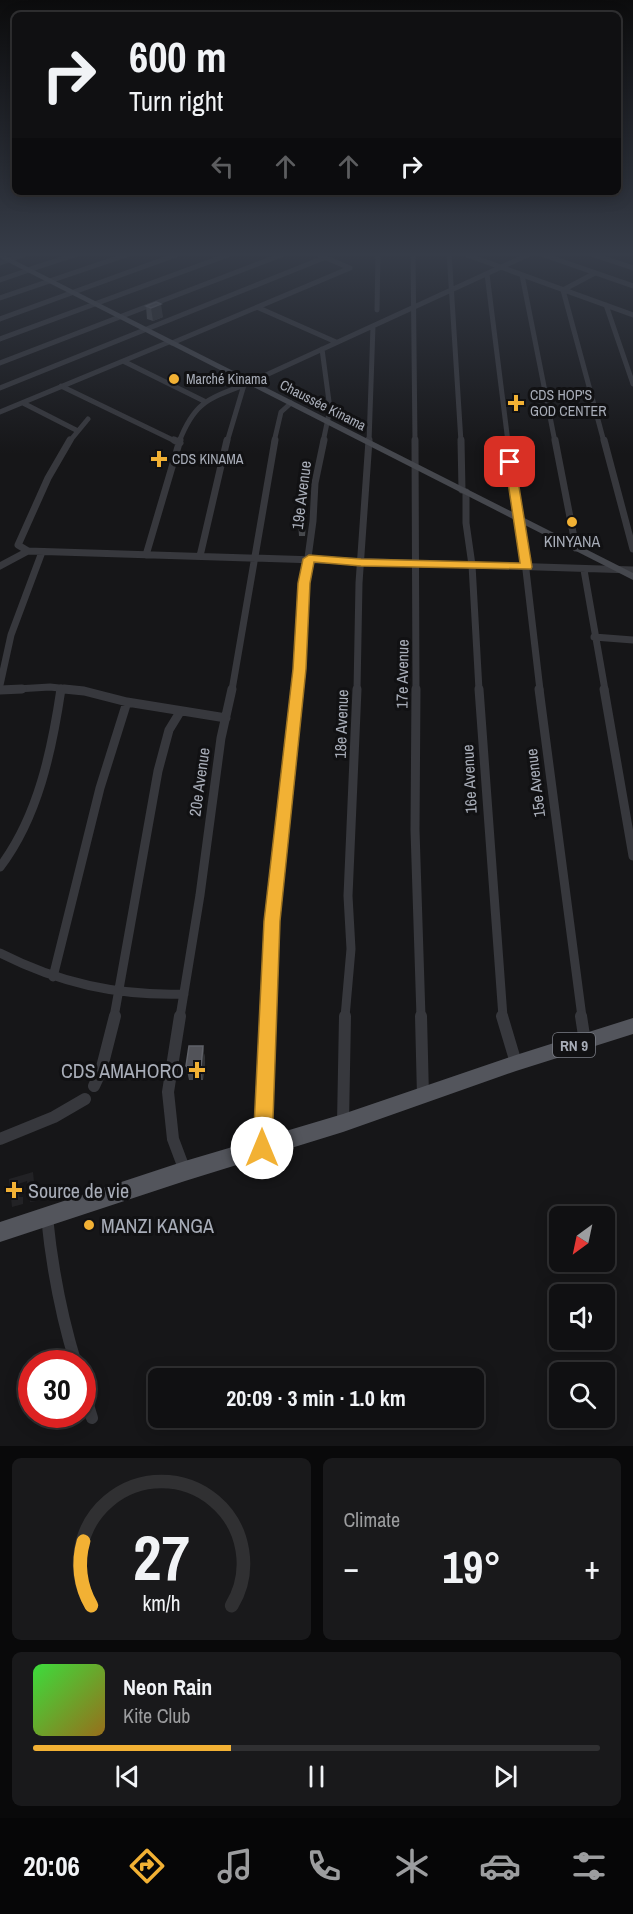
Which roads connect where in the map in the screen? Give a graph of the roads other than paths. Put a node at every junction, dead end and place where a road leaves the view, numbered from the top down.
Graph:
1 (55, 319) edge
2 (114, 319) edge
3 (125, 319) edge
4 (171, 319) edge
5 (229, 319) edge
6 (285, 319) edge
7 (387, 319) edge
8 (413, 319) edge
9 (453, 319) edge
10 (493, 319) edge
11 (531, 319) edge
12 (571, 319) edge
13 (611, 319) edge
14 (373, 326) junction
15 (145, 330) junction
16 (0, 339) edge
17 (171, 342) junction
18 (336, 342) junction
19 (322, 349) junction
20 (123, 361) junction
21 (0, 363) edge
22 (247, 384) junction
23 (633, 384) edge
24 (61, 386) junction
25 (0, 388) edge
26 (204, 401) junction
27 (23, 403) junction
28 (291, 403) junction
29 (0, 412) edge
30 (87, 419) dead end
31 (328, 422) junction
32 (76, 430) junction
33 (180, 443) junction
34 (369, 444) junction
35 (416, 467) junction
36 (464, 491) junction
37 (518, 519) junction
38 (576, 548) junction
39 (633, 549) edge
40 (28, 551) junction
41 (42, 552) junction
42 (146, 555) junction
43 (200, 556) junction
44 (253, 558) junction
45 (309, 559) junction
46 (361, 562) junction
47 (416, 563) junction
48 (472, 565) junction
49 (0, 566) edge
50 (527, 567) junction
51 (616, 569) junction
52 (584, 570) junction
53 (633, 570) edge
54 (633, 577) edge
55 (594, 638) junction
56 (633, 640) edge
57 (0, 685) edge
58 (61, 688) junction
59 (0, 690) edge
60 (127, 702) junction
61 (180, 712) junction
62 (226, 718) junction
63 (633, 856) edge
64 (0, 867) edge
65 (0, 953) edge
66 (52, 977) junction
67 (120, 994) junction
68 (184, 994) junction
69 (633, 1026) edge
70 (585, 1042) junction
71 (516, 1063) junction
72 (94, 1086) dead end
73 (423, 1096) junction
74 (85, 1099) dead end
75 (343, 1123) junction
76 (0, 1139) edge
77 (262, 1148) junction
78 (185, 1171) junction
79 (47, 1216) junction
80 (0, 1232) edge
81 (72, 1350) edge

1 - 16 street
2 - 21 street
3 - 15 street, Chaussée Kinama
4 - 15 street
5 - 17 street
6 - 18 street
7 - 14 street
8 - 35 street, 17e Avenue
9 - 36 street, 16e Avenue
10 - 37 street, 15e Avenue
11 - 38 street
12 - 39 street
13 - 23 street
14 - 18 street
14 - 34 street, 18e Avenue
15 - 17 street, Chaussée Kinama
15 - 25 street
17 - 20 street
17 - 22 street, Chaussée Kinama
18 - 19 street
19 - 22 street
19 - 31 street, 19e Avenue
20 - 24 street
20 - 26 street
22 - 26 street
22 - 28 street, Chaussée Kinama
22 - 43 street
24 - 27 street
24 - 33 street
26 - 33 street
27 - 29 street
27 - 32 street
28 - 31 street, Chaussée Kinama
28 - 44 street, 20e Avenue
30 - 32 street
31 - 34 street, Chaussée Kinama
31 - 45 street, 19e Avenue
32 - 40 street
33 - 42 street
34 - 35 street, Chaussée Kinama
34 - 46 street, 18e Avenue
35 - 36 street, Chaussée Kinama
35 - 47 street, 17e Avenue
36 - 37 street, Chaussée Kinama
36 - 48 street, 16e Avenue
37 - 38 street, Chaussée Kinama
37 - 50 street, 15e Avenue
38 - 51 street, Chaussée Kinama
40 - 41 street
40 - 49 street
41 - 42 street
41 - 57 street
42 - 43 street
43 - 44 street
44 - 45 street
44 - 62 street, 20e Avenue
45 - 46 street
45 - 77 street, 19e Avenue
46 - 47 street
46 - 75 street, 18e Avenue
47 - 48 street
47 - 73 street, 17e Avenue
48 - 50 street
48 - 71 street, 16e Avenue
50 - 52 street
50 - 70 street, 15e Avenue
51 - 52 street
51 - 53 street
51 - 54 street, Chaussée Kinama
52 - 55 street
55 - 56 street
55 - 63 street
58 - 59 street
58 - 60 street
58 - 64 street
60 - 61 street
60 - 66 street
61 - 62 street
61 - 67 street
62 - 68 street, 20e Avenue
65 - 66 street
66 - 67 street
67 - 68 street
67 - 72 street
68 - 78 street, 20e Avenue
69 - 70 main road, RN 9
70 - 71 main road, RN 9
71 - 73 main road, RN 9
73 - 75 main road, RN 9
74 - 76 street
75 - 77 main road, RN 9
77 - 78 main road, RN 9
78 - 79 main road, RN 9
79 - 80 main road, RN 9
79 - 81 street

